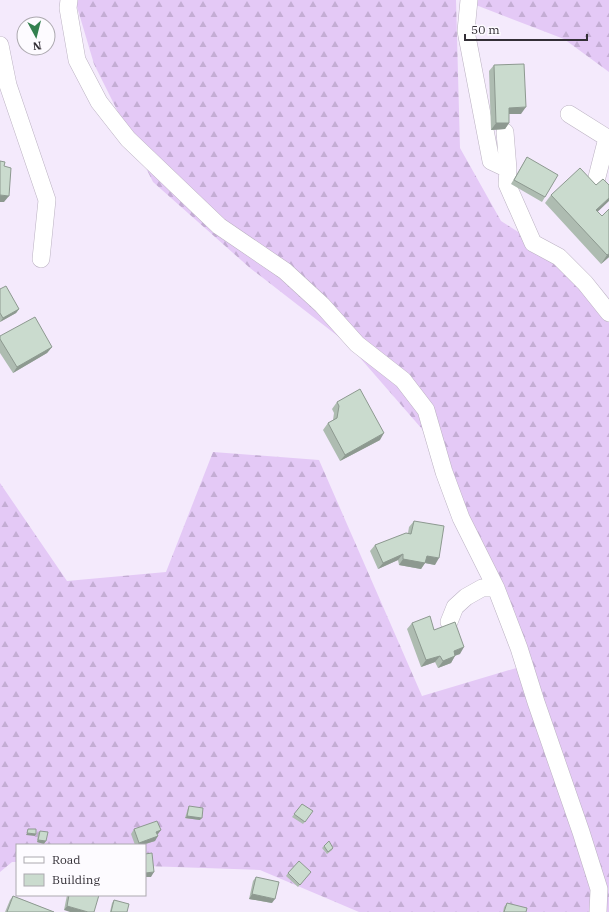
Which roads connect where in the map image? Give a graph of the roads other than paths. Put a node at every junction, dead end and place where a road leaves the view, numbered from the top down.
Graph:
1 (69, 0) edge
2 (469, 0) edge
3 (0, 45) edge
4 (569, 114) dead end
5 (505, 132) edge
6 (608, 139) edge
7 (508, 169) junction
8 (596, 181) dead end
9 (41, 259) dead end
10 (609, 313) edge
11 (496, 588) junction
12 (449, 622) dead end
13 (598, 912) edge

1 - 11 street
2 - 7 street
3 - 9 street
4 - 6 street
5 - 7 street
6 - 8 street
7 - 10 street
11 - 12 street
11 - 13 street

